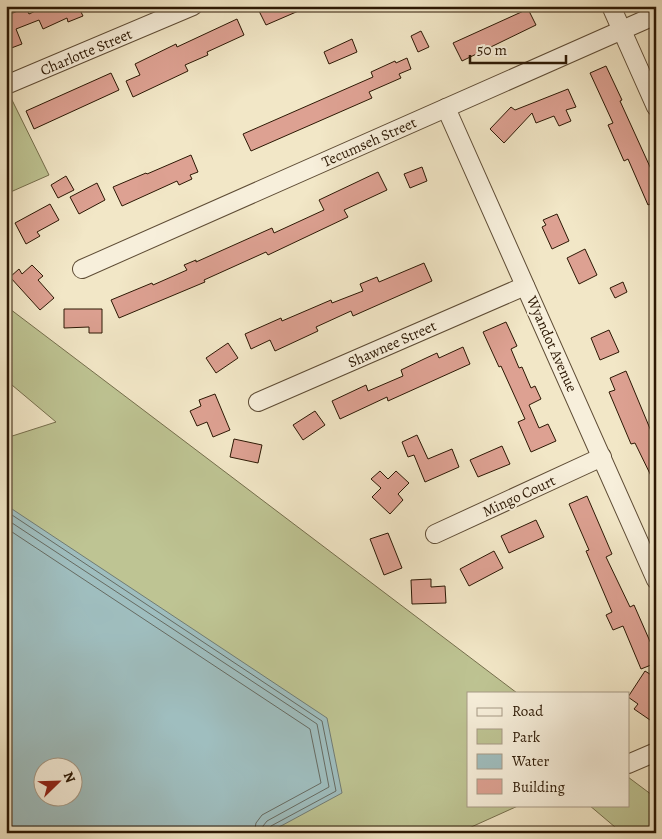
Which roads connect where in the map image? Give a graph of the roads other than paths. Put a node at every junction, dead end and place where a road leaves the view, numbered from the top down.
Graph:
1 (192, 6) edge
2 (612, 6) edge
3 (656, 15) edge
4 (622, 30) junction
5 (6, 85) edge
6 (656, 107) edge
7 (446, 108) junction
8 (82, 269) dead end
9 (526, 286) junction
10 (258, 402) dead end
11 (602, 457) junction
12 (435, 534) dead end
13 (656, 580) edge
14 (656, 752) edge
15 (630, 763) edge

1 - 5 street, Charlotte Street
2 - 4 street
3 - 4 street, Tecumseh Street
4 - 6 street
4 - 7 street, Tecumseh Street
7 - 8 street, Tecumseh Street
7 - 9 street, Wyandot Avenue
9 - 10 street, Shawnee Street
9 - 11 street, Wyandot Avenue
11 - 12 street, Mingo Court
11 - 13 street, Wyandot Avenue
14 - 15 street

